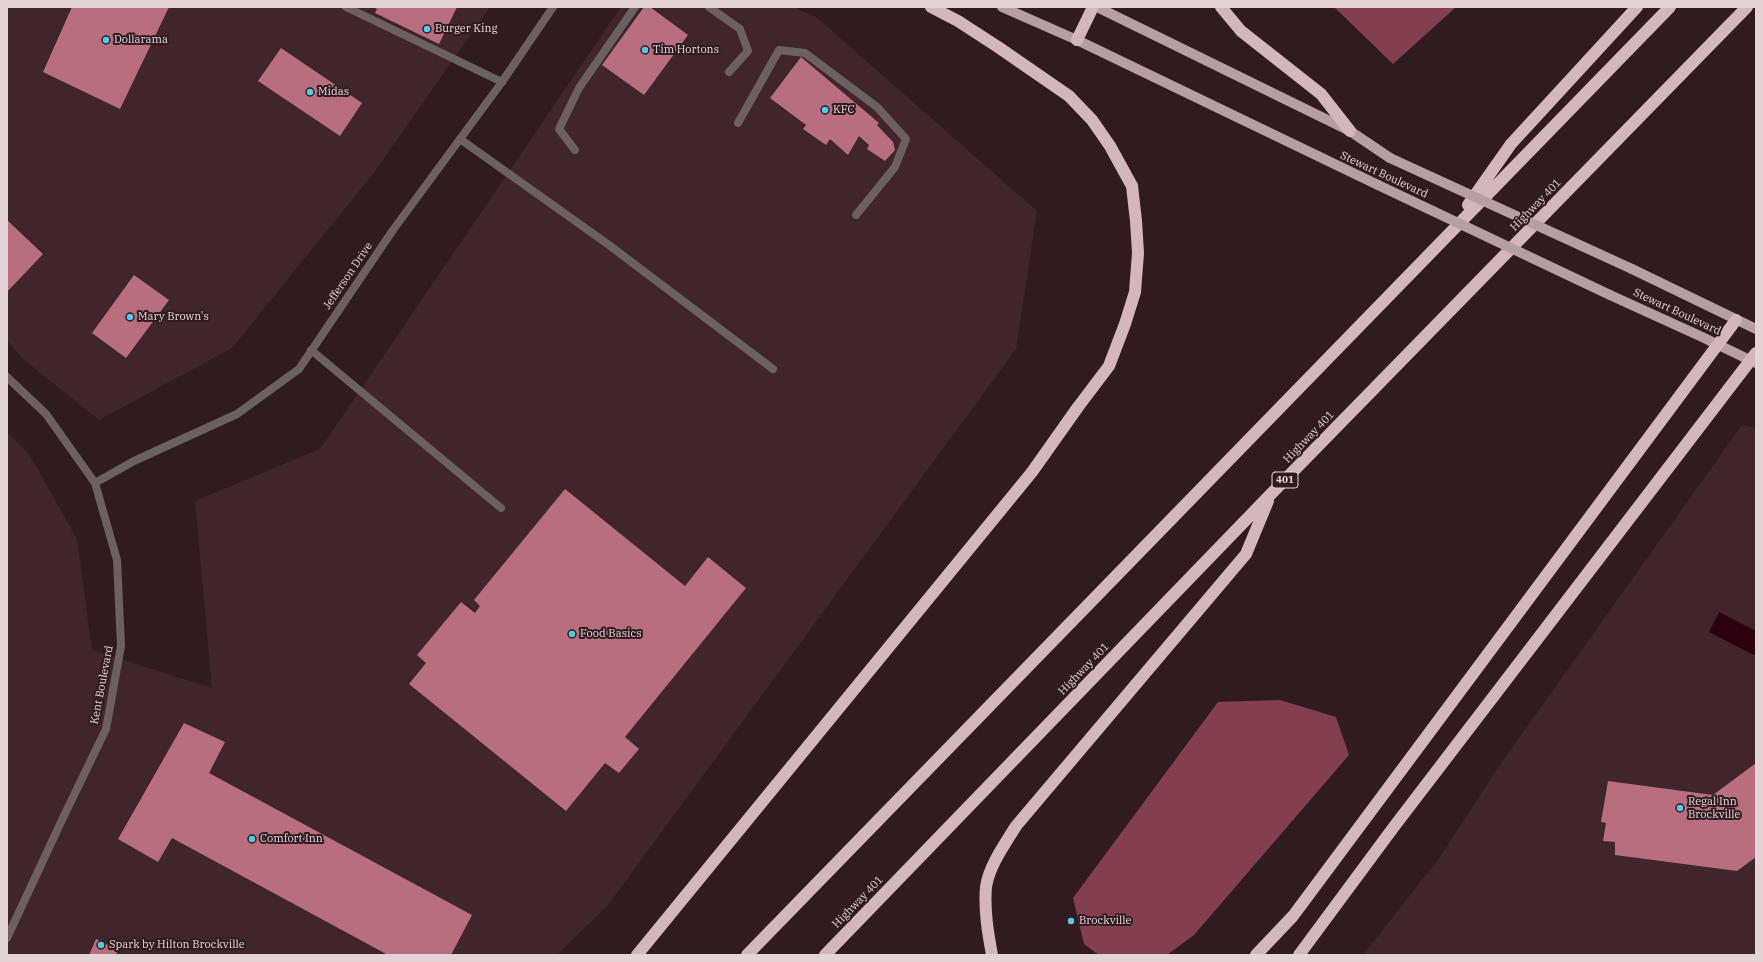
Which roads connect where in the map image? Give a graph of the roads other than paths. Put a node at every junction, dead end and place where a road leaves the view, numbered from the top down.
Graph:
1 (346, 7) edge
2 (553, 7) edge
3 (635, 7) edge
4 (709, 7) edge
5 (932, 7) edge
6 (1002, 7) edge
7 (1093, 7) edge
8 (1096, 7) edge
9 (1221, 7) edge
10 (1637, 7) edge
11 (1670, 7) edge
12 (1748, 7) edge
13 (1077, 40) junction
14 (729, 72) dead end
15 (502, 82) junction
16 (738, 124) dead end
17 (1350, 131) junction
18 (460, 138) junction
19 (575, 150) dead end
20 (856, 216) dead end
21 (1445, 238) junction
22 (1736, 320) junction
23 (1756, 329) edge
24 (1718, 344) junction
25 (311, 350) junction
26 (1754, 359) edge
27 (773, 368) dead end
28 (7, 377) edge
29 (95, 483) junction
30 (1270, 495) junction
31 (501, 508) dead end
32 (7, 938) edge
33 (637, 955) edge
34 (747, 955) edge
35 (825, 955) edge
36 (992, 955) edge
37 (1256, 955) edge
38 (1299, 955) edge

1 - 15 street
2 - 15 street, Jefferson Drive
3 - 19 street
4 - 14 street
5 - 33 highway
6 - 13 main road, Stewart Boulevard
7 - 13 highway
8 - 17 main road, Stewart Boulevard
9 - 17 highway
10 - 21 highway
11 - 21 highway
12 - 30 highway, Highway 401 / 401
13 - 24 main road, Stewart Boulevard, bridge
15 - 18 street, Jefferson Drive
16 - 20 street
17 - 22 main road, Stewart Boulevard, bridge
18 - 25 street, Jefferson Drive
18 - 27 street
21 - 34 highway
22 - 23 main road, Stewart Boulevard
22 - 24 highway
24 - 26 main road, Stewart Boulevard
24 - 37 highway
25 - 29 street, Jefferson Drive
25 - 31 street
26 - 38 highway
28 - 29 street, Kent Boulevard
29 - 32 street, Kent Boulevard
30 - 35 highway, Highway 401 / 401
30 - 36 highway

